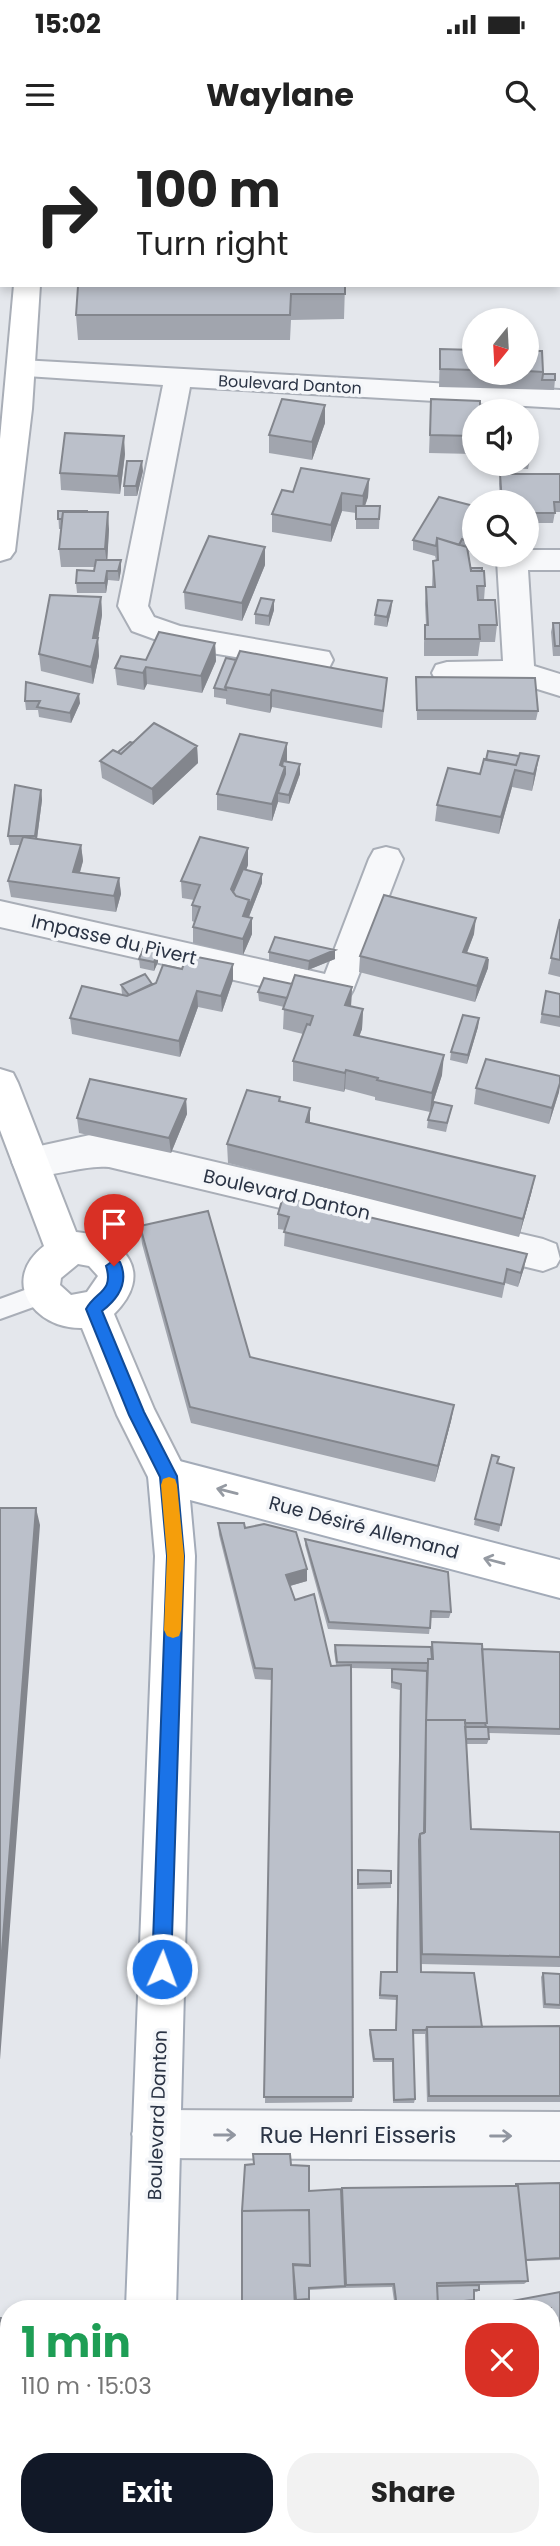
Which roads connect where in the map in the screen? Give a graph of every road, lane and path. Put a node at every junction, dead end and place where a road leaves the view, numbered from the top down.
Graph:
1 (27, 287) edge
2 (21, 369) junction
3 (178, 377) junction
4 (560, 399) edge
5 (0, 551) edge
6 (560, 560) edge
7 (318, 660) dead end
8 (519, 672) junction
9 (447, 673) dead end
10 (560, 685) edge
11 (386, 859) dead end
12 (0, 914) edge
13 (0, 1083) edge
14 (30, 1162) junction
15 (65, 1251) junction
16 (543, 1255) dead end
17 (44, 1293) junction
18 (0, 1309) edge
19 (93, 1309) junction
20 (169, 1476) junction
21 (560, 1579) edge
22 (156, 2134) junction
23 (560, 2136) edge
24 (151, 2300) edge

1 - 2 main road
2 - 3 street, Boulevard Danton
2 - 5 main road
3 - 4 street, Boulevard Danton
3 - 7 street
6 - 8 street
8 - 9 street
8 - 10 street
11 - 12 street, Impasse du Pivert
13 - 14 main road
14 - 15 main road
14 - 16 street, Boulevard Danton
15 - 17 main road
15 - 19 main road
17 - 18 lane
17 - 19 main road
19 - 20 main road, Boulevard Danton
21 -> 20 main road, Rue Désiré Allemand
20 - 22 main road, Boulevard Danton
22 -> 23 street, Rue Henri Eisseris
22 - 24 main road, Boulevard Danton

